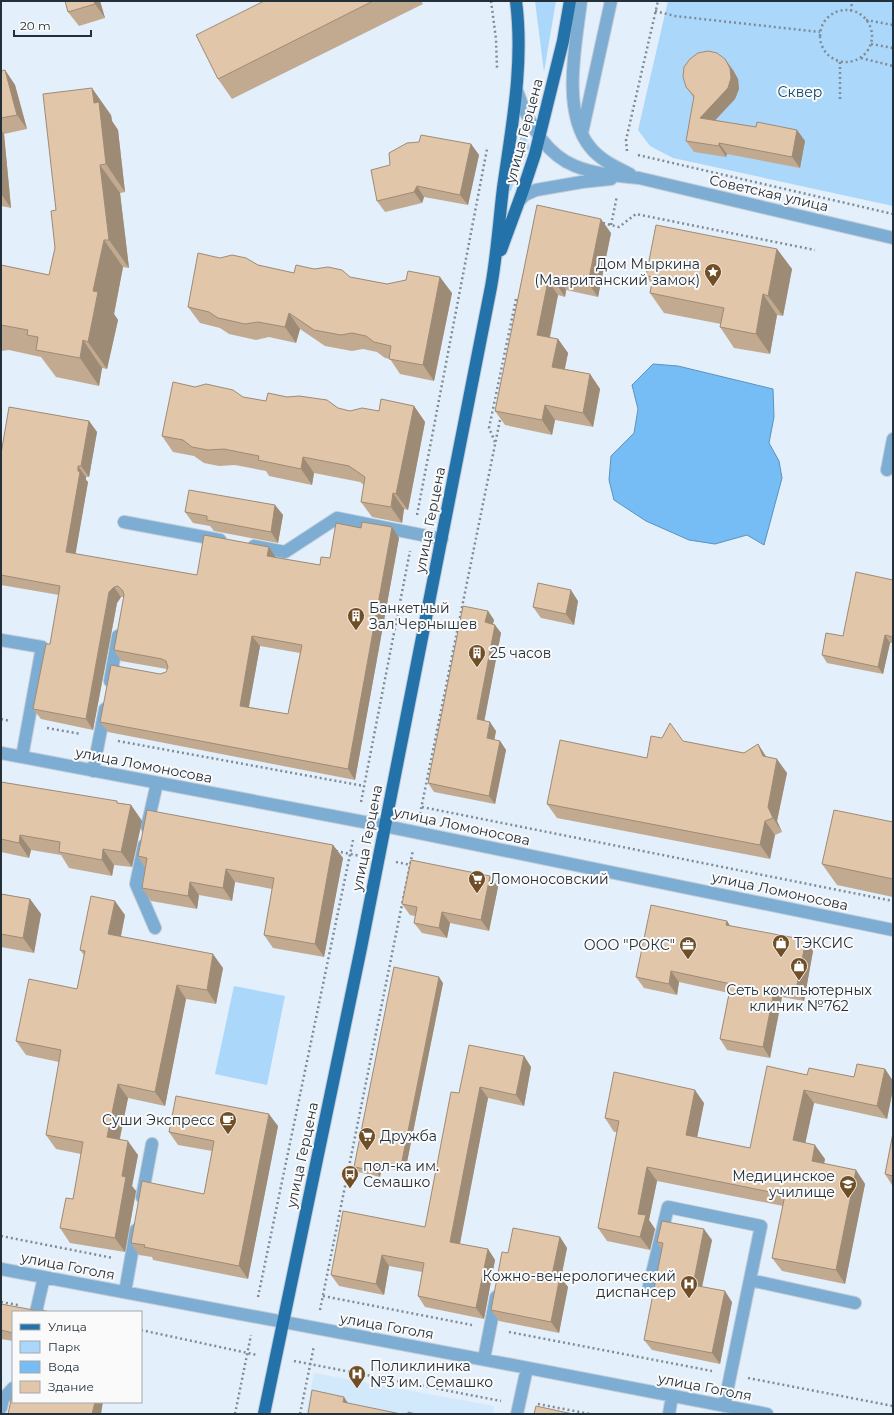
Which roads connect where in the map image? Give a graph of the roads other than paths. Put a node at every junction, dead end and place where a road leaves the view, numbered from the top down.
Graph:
1 (516, 1) edge
2 (570, 1) edge
3 (581, 1) edge
4 (611, 1) edge
5 (517, 91) junction
6 (582, 133) junction
7 (539, 137) junction
8 (638, 178) junction
9 (520, 200) junction
10 (893, 238) edge
11 (495, 267) junction
12 (893, 439) edge
13 (887, 470) dead end
14 (124, 522) dead end
15 (442, 540) junction
16 (120, 625) edge
17 (1, 640) edge
18 (113, 666) junction
19 (127, 669) edge
20 (1, 753) edge
21 (22, 757) junction
22 (93, 771) junction
23 (157, 783) junction
24 (385, 826) junction
25 (156, 928) dead end
26 (893, 930) edge
27 (152, 1144) dead end
28 (141, 1207) edge
29 (138, 1222) edge
30 (1, 1269) edge
31 (44, 1277) junction
32 (750, 1280) junction
33 (499, 1284) edge
34 (649, 1286) dead end
35 (125, 1292) junction
36 (855, 1302) dead end
37 (36, 1311) edge
38 (282, 1322) junction
39 (484, 1359) junction
40 (527, 1368) junction
41 (12, 1389) edge
42 (672, 1396) junction
43 (724, 1406) junction
44 (1, 1408) edge
45 (518, 1409) edge
46 (744, 1412) edge
47 (264, 1414) edge
48 (669, 1414) edge
49 (767, 1414) edge

1 - 5 main road, улица Герцена
2 - 7 main road, улица Герцена
3 - 6 street
4 - 6 street
5 - 7 street, Советская улица
5 - 11 main road, улица Герцена
6 - 8 street
7 - 8 street, Советская улица
7 - 9 main road, улица Герцена
8 - 9 street, Советская улица
8 - 10 street, Советская улица
9 - 11 main road, улица Герцена
11 - 15 main road, улица Герцена
12 - 13 street
14 - 15 street
15 - 24 main road, улица Герцена
16 - 18 street
17 - 21 street
18 - 19 street
18 - 22 street
20 - 21 street, улица Ломоносова
21 - 22 street, улица Ломоносова
22 - 23 street, улица Ломоносова
23 - 24 street, улица Ломоносова
23 - 25 street
24 - 26 street, улица Ломоносова
24 - 38 main road, улица Герцена
27 - 28 street
29 - 35 street
30 - 31 street, улица Гоголя
31 - 35 street, улица Гоголя
31 - 37 street
32 - 34 street
32 - 36 street
32 - 43 street
33 - 39 street
35 - 38 street, улица Гоголя
38 - 39 street, улица Гоголя
38 - 47 main road, улица Герцена
39 - 40 street, улица Гоголя
40 - 42 street, улица Гоголя
40 - 45 street
41 - 44 street
42 - 43 street, улица Гоголя
42 - 48 street
43 - 46 street, улица Гоголя
46 - 49 street, улица Гоголя

